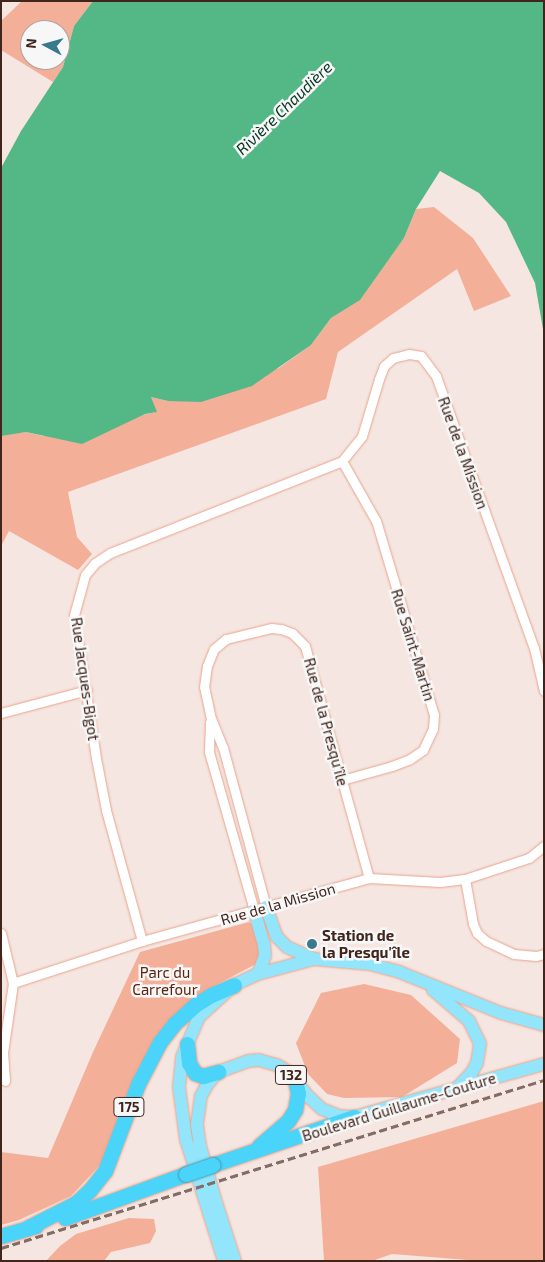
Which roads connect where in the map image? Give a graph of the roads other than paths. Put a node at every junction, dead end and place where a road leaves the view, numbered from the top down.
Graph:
1 (342, 461) junction
2 (87, 690) junction
3 (544, 691) edge
4 (1, 713) edge
5 (211, 719) junction
6 (342, 780) junction
7 (544, 846) edge
8 (369, 878) junction
9 (464, 879) junction
10 (260, 909) junction
11 (1, 933) edge
12 (142, 942) junction
13 (544, 954) edge
14 (314, 959) junction
15 (258, 974) junction
16 (422, 981) junction
17 (13, 982) junction
18 (234, 985) junction
19 (544, 1025) edge
20 (187, 1044) junction
21 (544, 1064) edge
22 (218, 1072) junction
23 (295, 1080) junction
24 (5, 1081) dead end
25 (456, 1089) junction
26 (354, 1117) junction
27 (254, 1151) junction
28 (27, 1228) junction
29 (1, 1236) edge
30 (224, 1261) edge
31 (235, 1261) edge

1 - 2 street, Rue Jacques-Bigot
1 - 3 street, Rue de la Mission
1 - 6 street, Rue Saint-Martin
2 - 4 street
2 - 12 street, Rue Jacques-Bigot
5 - 6 street, Rue de la Presqu'île
5 - 10 street, Rue de la Presqu'île
5 - 10 street, Rue de la Presqu'île
6 - 8 street, Rue de la Presqu'île
7 - 9 street, Rue de la Mission
8 - 9 street, Rue de la Mission
8 - 10 street, Rue de la Mission
9 - 13 street
10 - 12 street, Rue de la Mission
10 - 14 main road
10 - 15 main road
11 - 17 street
12 - 17 street, Rue de la Mission
14 - 15 main road
14 - 16 main road
15 - 18 main road
16 - 19 main road
16 - 25 main road
17 - 24 street
18 - 20 main road
18 - 28 highway, 175
20 - 22 highway
20 - 30 main road
21 - 25 main road, Boulevard Guillaume-Couture / 132
22 - 23 main road, 132
22 - 31 main road, 132
23 - 26 main road, 132
23 - 27 highway
25 - 26 main road, Boulevard Guillaume-Couture / 132
26 - 27 highway, Boulevard Guillaume-Couture / 175
27 - 28 highway, 175, bridge
28 - 29 highway, 175

